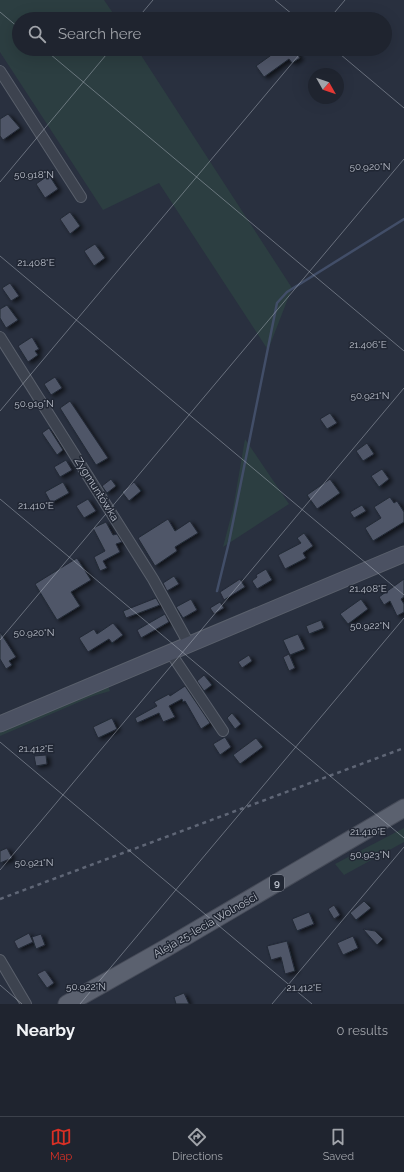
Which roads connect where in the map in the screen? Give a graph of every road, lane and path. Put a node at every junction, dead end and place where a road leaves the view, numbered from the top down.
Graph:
1 (0, 71) edge
2 (81, 197) dead end
3 (0, 337) edge
4 (404, 554) edge
5 (189, 644) junction
6 (170, 652) junction
7 (0, 724) edge
8 (223, 731) dead end
9 (404, 808) edge
10 (0, 960) edge
11 (26, 1004) edge
12 (67, 1004) edge

1 - 2 street
3 - 5 street, Zygmuntówka
4 - 5 street
5 - 6 street
6 - 7 street
6 - 8 street
9 - 12 main road, Aleja 25-lecia Wolności / 9
10 - 11 street

